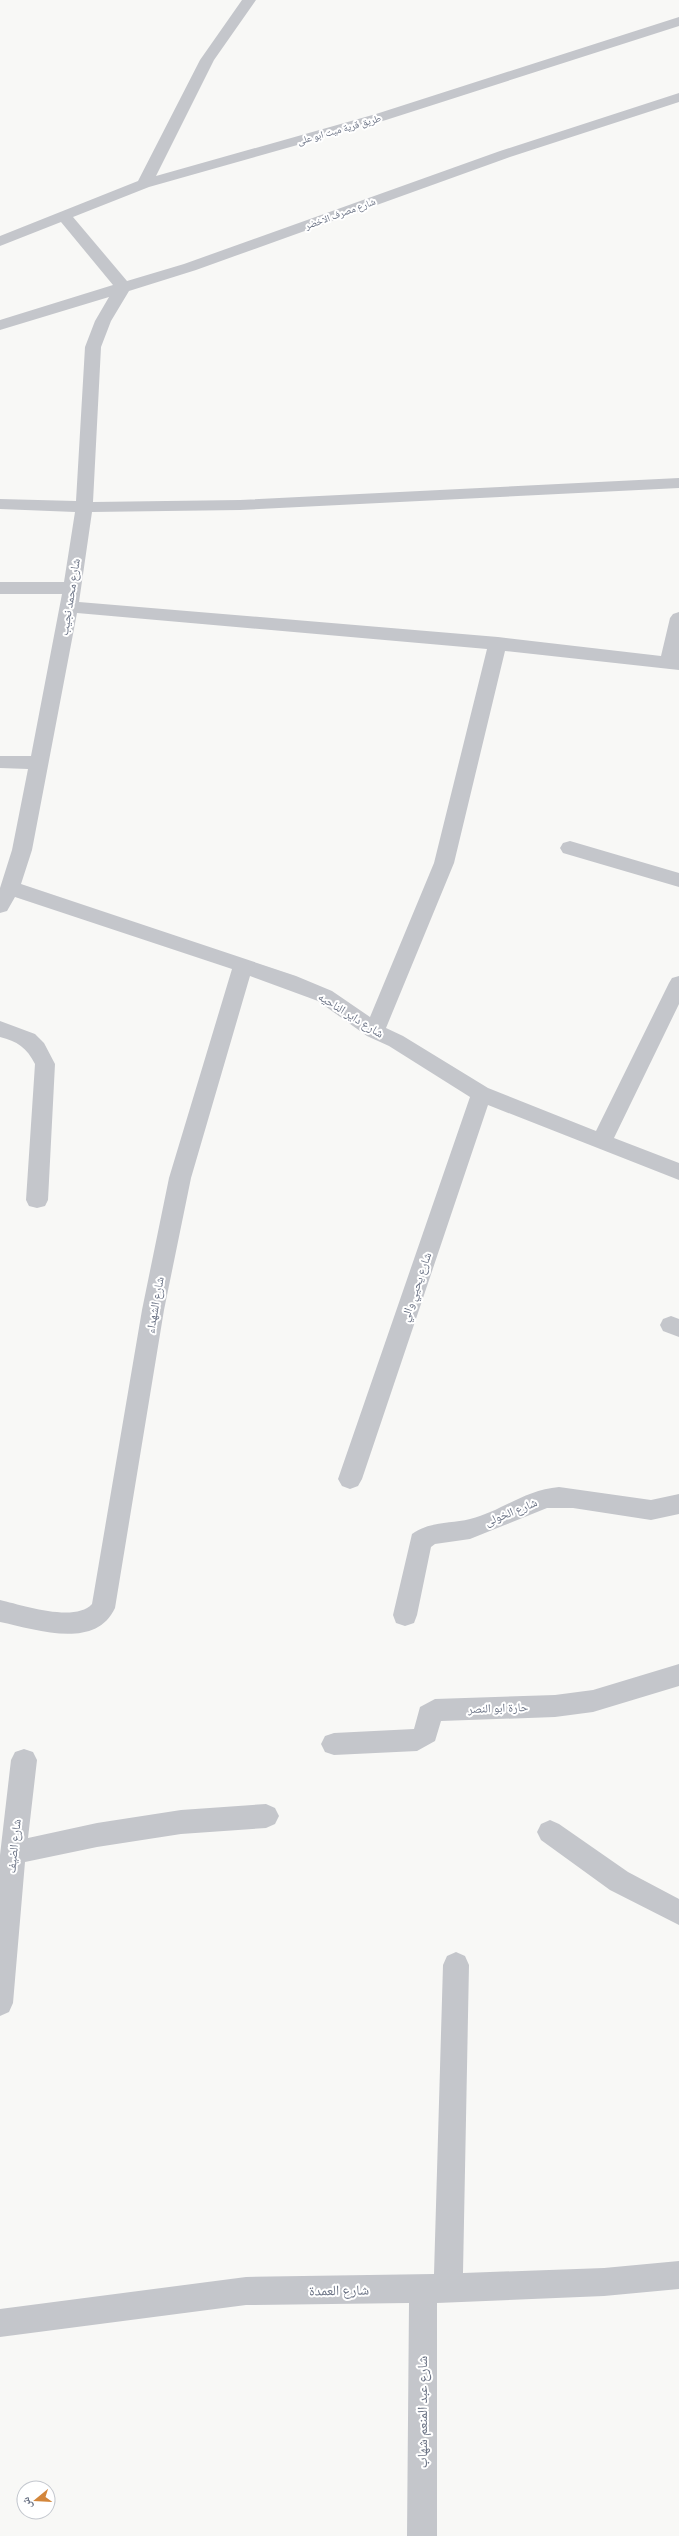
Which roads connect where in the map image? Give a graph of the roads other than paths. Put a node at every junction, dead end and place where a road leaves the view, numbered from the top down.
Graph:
1 (249, 0) edge
2 (679, 21) edge
3 (679, 97) edge
4 (144, 184) junction
5 (64, 216) junction
6 (0, 241) edge
7 (123, 287) junction
8 (0, 325) edge
9 (679, 483) edge
10 (0, 504) edge
11 (84, 507) junction
12 (0, 588) edge
13 (72, 588) junction
14 (69, 607) junction
15 (679, 618) edge
16 (498, 643) junction
17 (674, 664) edge
18 (0, 762) edge
19 (39, 762) junction
20 (570, 848) dead end
21 (679, 880) edge
22 (10, 888) junction
23 (0, 906) edge
24 (243, 965) junction
25 (679, 983) edge
26 (0, 1029) edge
27 (374, 1031) junction
28 (481, 1094) junction
29 (602, 1142) junction
30 (679, 1172) edge
31 (37, 1200) dead end
32 (350, 1479) dead end
33 (679, 1504) edge
34 (0, 1611) edge
35 (405, 1615) dead end
36 (679, 1675) edge
37 (334, 1744) dead end
38 (24, 1760) dead end
39 (266, 1816) dead end
40 (550, 1832) dead end
41 (13, 1853) junction
42 (679, 1913) edge
43 (456, 1965) dead end
44 (0, 2003) edge
45 (679, 2275) edge
46 (435, 2288) junction
47 (0, 2323) edge
48 (422, 2536) edge

1 - 4 street
2 - 4 street, طريق قرية ميت ابو على
3 - 7 street, شارع مصرف الاخضر
4 - 5 street, طريق قرية ميت ابو على
5 - 6 street, طريق قرية ميت ابو على
5 - 7 street
7 - 8 street, شارع مصرف الاخضر
7 - 11 street, شارع محمد نجيب
9 - 11 street
10 - 11 street
11 - 13 street, شارع محمد نجيب
12 - 13 street
13 - 14 street, شارع محمد نجيب
14 - 16 street
14 - 19 street, شارع محمد نجيب
15 - 17 street
16 - 17 street
16 - 27 street
18 - 19 street
19 - 22 street, شارع محمد نجيب
20 - 21 street
22 - 23 street, شارع محمد نجيب
22 - 24 street, شارع داير الناحيه
24 - 27 street, شارع داير الناحيه
24 - 34 street, شارع الشهداء
25 - 29 street
26 - 31 street
27 - 28 street, شارع داير الناحيه
28 - 29 street, شارع داير الناحيه
28 - 32 street, شارع يحيي والي
29 - 30 street, شارع داير الناحيه
33 - 35 street, شارع الخولى
36 - 37 street, حارة ابو النصر
38 - 41 street, شارع الضيف
39 - 41 street
40 - 42 street
41 - 44 street, شارع الضيف
43 - 46 street, شارع عبد المنعم شهاب
45 - 46 street, شارع العمدة
46 - 47 street, شارع العمدة
46 - 48 street, شارع عبد المنعم شهاب

